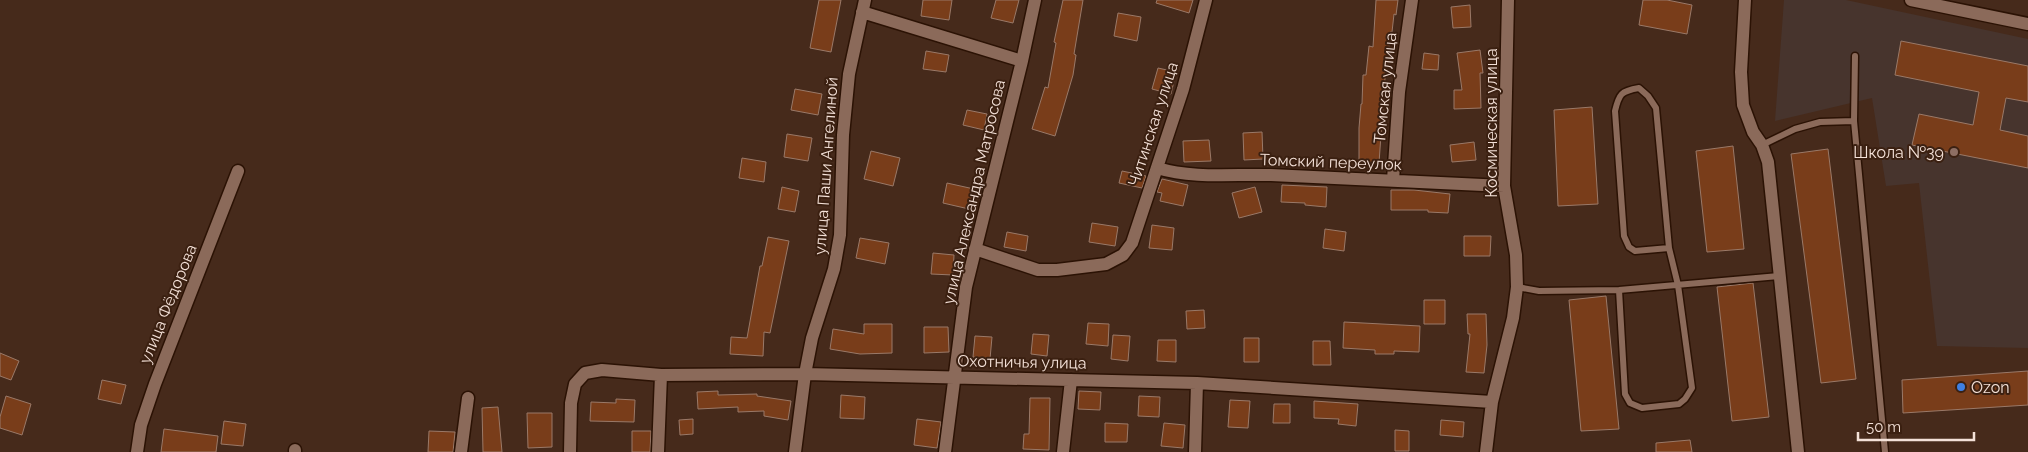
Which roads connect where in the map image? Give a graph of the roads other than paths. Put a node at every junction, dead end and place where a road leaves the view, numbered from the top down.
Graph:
1 (1034, 0) edge
2 (1206, 0) edge
3 (1412, 0) edge
4 (1508, 0) edge
5 (1744, 0) edge
6 (1911, 0) edge
7 (863, 6) edge
8 (2028, 24) edge
9 (1855, 56) dead end
10 (1022, 61) junction
11 (1854, 121) junction
12 (1762, 146) junction
13 (1157, 168) junction
14 (238, 171) dead end
15 (1393, 180) junction
16 (1504, 186) junction
17 (1669, 248) junction
18 (975, 249) junction
19 (1779, 276) junction
20 (1678, 285) junction
21 (1517, 286) junction
22 (1619, 290) junction
23 (805, 374) junction
24 (661, 375) junction
25 (955, 377) junction
26 (1071, 380) junction
27 (1197, 383) junction
28 (468, 398) dead end
29 (1492, 402) junction
30 (137, 452) edge
31 (461, 452) edge
32 (570, 452) edge
33 (658, 452) edge
34 (795, 452) edge
35 (945, 452) edge
36 (1063, 452) edge
37 (1195, 452) edge
38 (1486, 452) edge
39 (1798, 452) edge
40 (1885, 452) edge

1 - 10 street, улица Александра Матросова
2 - 13 street, Читинская улица
3 - 15 street, Томская улица
4 - 16 street, Космическая улица
5 - 12 street
6 - 8 street
7 - 10 street
7 - 23 street, улица Паши Ангелиной
9 - 11 lane
10 - 18 street, улица Александра Матросова
11 - 12 lane
11 - 40 lane
12 - 19 street
13 - 15 street, Томский переулок
13 - 18 street, Читинская улица
14 - 30 street, улица Фёдорова
15 - 16 street, Томский переулок
16 - 21 street, Космическая улица
17 - 17 lane
17 - 20 lane
18 - 25 street, улица Александра Матросова
19 - 20 lane
19 - 39 street
20 - 22 lane
20 - 22 lane
21 - 22 lane
21 - 29 street, Космическая улица
23 - 24 street, Охотничья улица
23 - 25 street, Охотничья улица
23 - 34 street, улица Паши Ангелиной
24 - 32 street, Охотничья улица
24 - 33 street
25 - 26 street, Охотничья улица
25 - 35 street, улица Александра Матросова
26 - 27 street, Охотничья улица
26 - 36 street
27 - 29 street, Охотничья улица
27 - 37 street
28 - 31 street
29 - 38 street, Космическая улица

